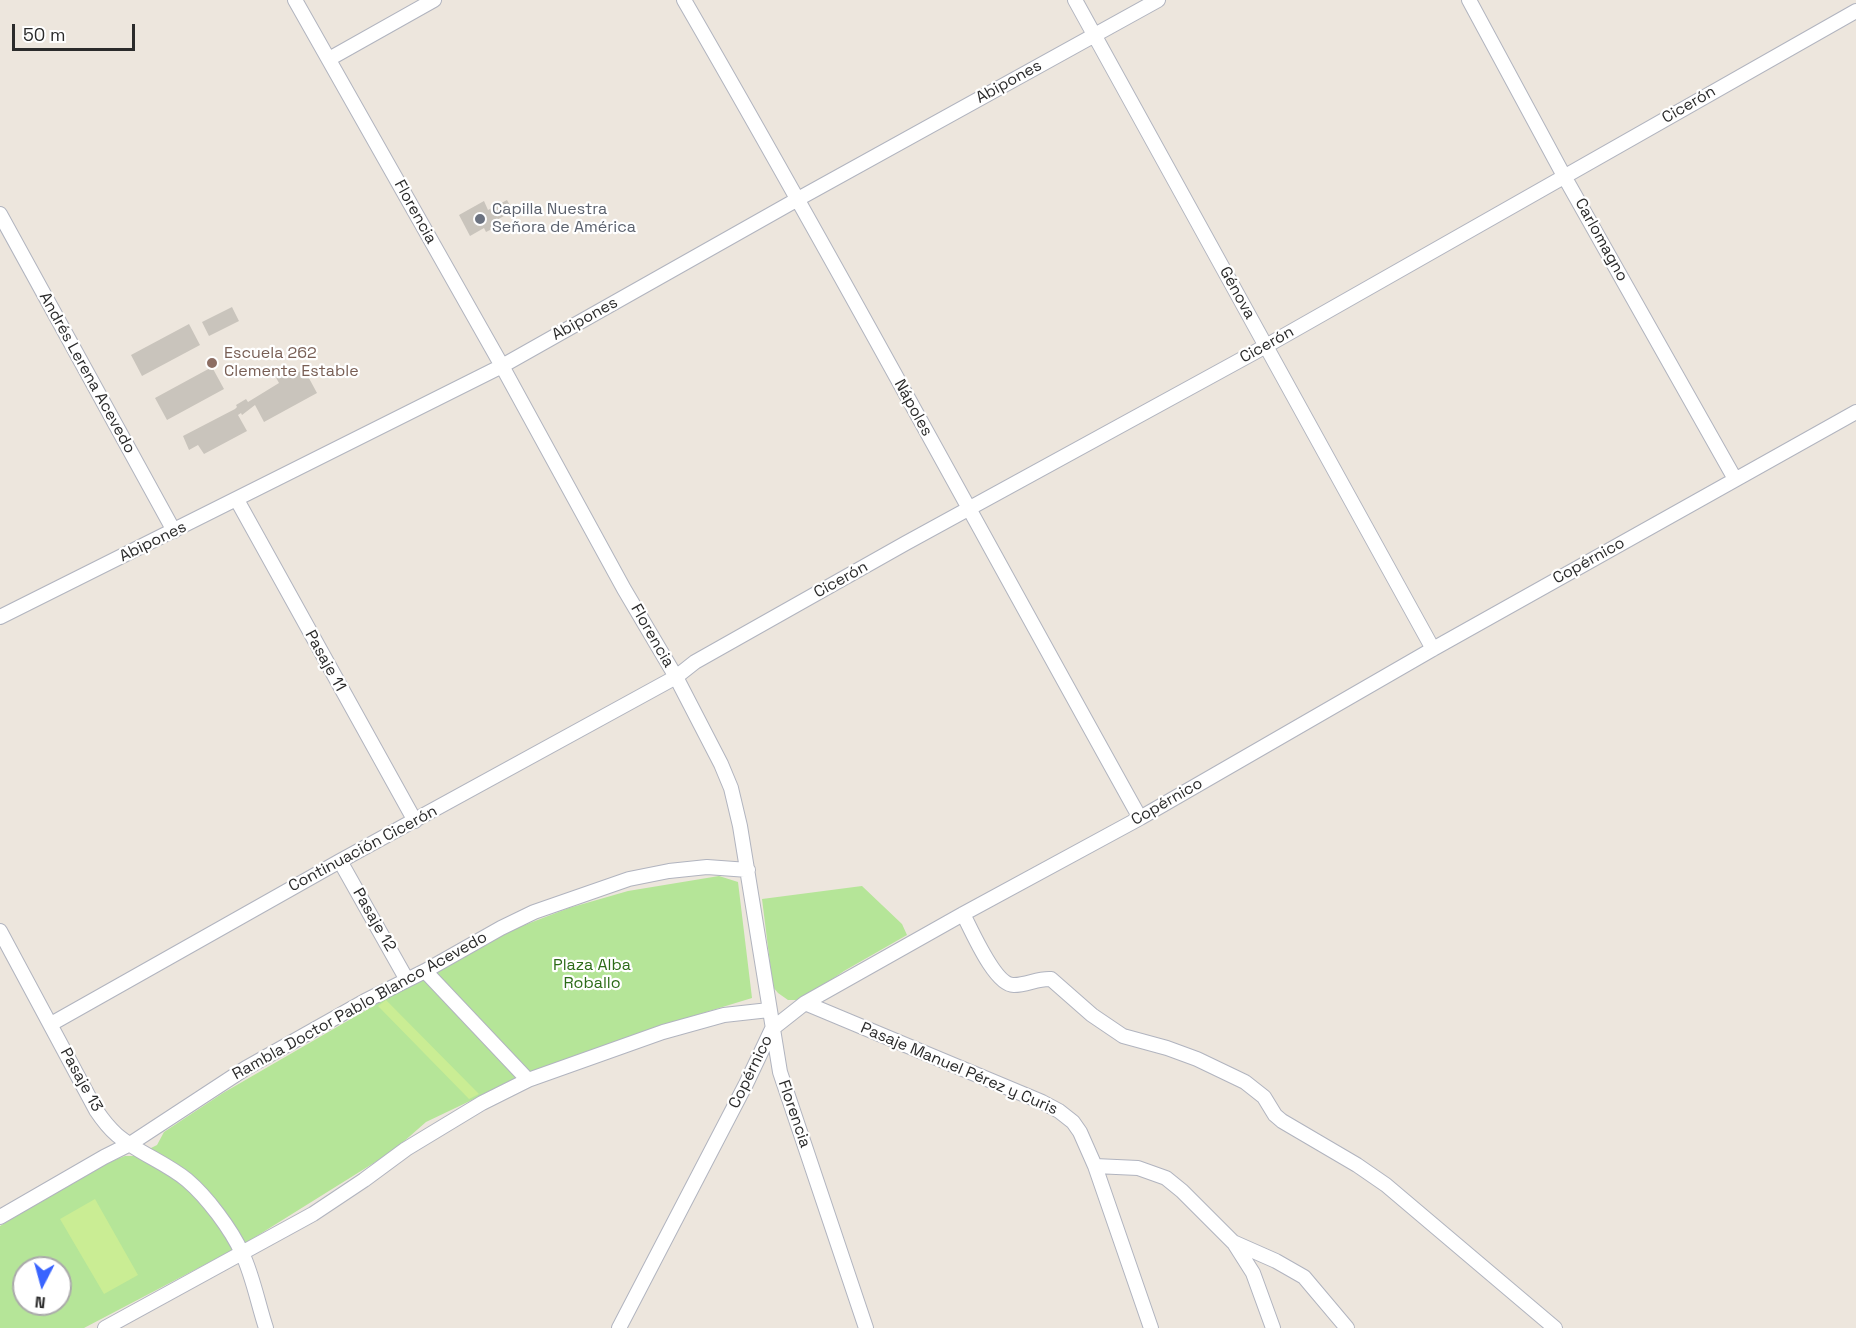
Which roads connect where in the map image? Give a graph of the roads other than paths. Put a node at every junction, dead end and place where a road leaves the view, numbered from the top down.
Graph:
1 (296, 0) edge
2 (434, 0) edge
3 (684, 0) edge
4 (1075, 0) edge
5 (1158, 0) edge
6 (1469, 0) edge
7 (1856, 11) edge
8 (1095, 35) junction
9 (329, 59) junction
10 (1564, 176) junction
11 (798, 199) junction
12 (0, 214) edge
13 (1266, 346) junction
14 (502, 366) junction
15 (1856, 412) edge
16 (1735, 479) junction
17 (237, 500) junction
18 (968, 510) junction
19 (174, 531) junction
20 (0, 617) edge
21 (1433, 649) junction
22 (676, 677) junction
23 (1140, 818) junction
24 (415, 821) junction
25 (340, 861) junction
26 (748, 870) junction
27 (963, 914) junction
28 (0, 931) edge
29 (425, 971) junction
30 (407, 980) junction
31 (804, 1003) junction
32 (769, 1010) junction
33 (51, 1024) junction
34 (772, 1029) junction
35 (528, 1080) junction
36 (130, 1144) junction
37 (1095, 1166) junction
38 (0, 1217) edge
39 (1233, 1242) junction
40 (242, 1254) junction
41 (105, 1328) edge
42 (266, 1328) edge
43 (619, 1328) edge
44 (866, 1328) edge
45 (1151, 1328) edge
46 (1273, 1328) edge
47 (1347, 1328) edge
48 (1556, 1328) edge

1 - 9 street, Florencia
2 - 9 street
3 - 11 street, Nápoles
4 - 8 street, Génova
5 - 8 street, Abipones
6 - 10 street, Carlomagno
7 - 10 street, Cicerón
8 - 11 street, Abipones
8 - 13 street, Génova
9 - 14 street, Florencia
10 - 13 street, Cicerón
10 - 16 street, Carlomagno
11 - 14 street, Abipones
11 - 18 street, Nápoles
12 - 19 street, Andrés Lerena Acevedo
13 - 18 street, Cicerón
13 - 21 street, Génova
14 - 17 street, Abipones
14 - 22 street, Florencia
15 - 16 street, Copérnico
16 - 21 street, Copérnico
17 - 19 street, Abipones
17 - 24 street, Pasaje 11
18 - 22 street, Cicerón
18 - 23 street, Nápoles
19 - 20 street, Abipones
21 - 23 street, Copérnico
22 - 24 street, Continuación Cicerón
22 - 26 street, Florencia
23 - 27 street, Copérnico
24 - 25 street, Continuación Cicerón
25 - 30 street, Pasaje 12
25 - 33 street, Continuación Cicerón
26 - 29 street, Rambla Doctor Pablo Blanco Acevedo
26 - 32 street, Florencia
27 - 31 street, Copérnico
27 - 48 street
28 - 33 street, Pasaje 13
29 - 30 street, Rambla Doctor Pablo Blanco Acevedo
29 - 35 street
30 - 36 street, Rambla Doctor Pablo Blanco Acevedo
31 - 34 street, Copérnico
31 - 37 street, Pasaje Manuel Pérez y Curis
32 - 34 street, Florencia
32 - 35 street
33 - 36 street, Pasaje 13
34 - 43 street, Copérnico
34 - 44 street, Florencia
35 - 40 street
36 - 38 street, Rambla Doctor Pablo Blanco Acevedo
36 - 40 street, Pasaje 13
37 - 39 street
37 - 45 street, Pasaje Manuel Pérez y Curis
39 - 46 street
39 - 47 street
40 - 41 street
40 - 42 street, Pasaje 13

